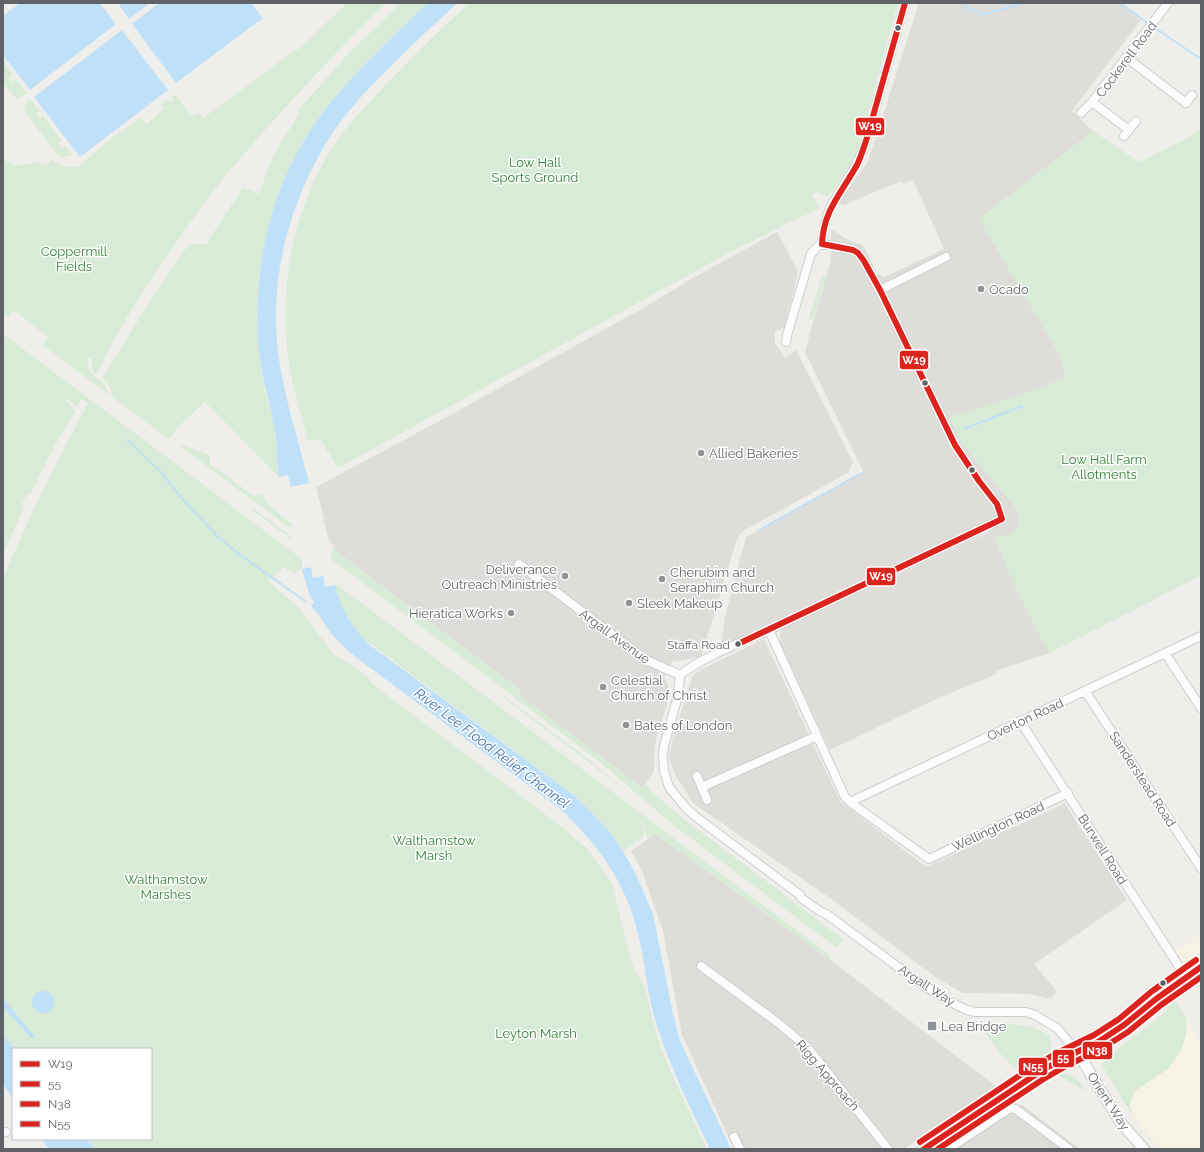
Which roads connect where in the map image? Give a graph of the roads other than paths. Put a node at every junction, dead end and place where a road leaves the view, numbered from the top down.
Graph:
1 (905, 3) edge
2 (1168, 3) edge
3 (1127, 58) junction
4 (1192, 95) dead end
5 (1092, 102) junction
6 (1081, 114) dead end
7 (1136, 121) dead end
8 (822, 244) junction
9 (946, 257) dead end
10 (880, 290) junction
11 (786, 342) dead end
12 (519, 564) dead end
13 (769, 630) junction
14 (1201, 636) edge
15 (1165, 653) junction
16 (680, 675) junction
17 (1085, 691) junction
18 (1201, 708) edge
19 (1020, 721) junction
20 (817, 736) junction
21 (697, 776) dead end
22 (702, 786) junction
23 (1068, 793) junction
24 (708, 800) dead end
25 (850, 802) junction
26 (1201, 868) edge
27 (701, 966) dead end
28 (1195, 975) edge
29 (1077, 1052) junction
30 (734, 1137) dead end
31 (740, 1149) edge
32 (888, 1149) edge
33 (924, 1149) edge
34 (948, 1149) edge
35 (1069, 1149) edge
36 (1144, 1149) edge

1 - 8 street
2 - 3 street, Cockerell Road
3 - 4 street
3 - 5 street, Cockerell Road
5 - 6 street, Cockerell Road
5 - 7 street
8 - 10 street
8 - 11 street
9 - 10 street
10 - 13 street
12 - 16 street, Argall Avenue
13 - 16 street
13 - 20 street
14 - 15 street, Overton Road
15 - 17 street, Overton Road
15 - 18 street
16 - 29 street, Argall Way
17 - 19 street, Overton Road
17 - 26 street, Sanderstead Road
19 - 23 street, Burwell Road
19 - 25 street, Overton Road
20 - 22 street
20 - 25 street
21 - 22 street
22 - 24 street
23 - 25 street, Wellington Road
23 - 28 street, Burwell Road
27 - 32 street, Rigg Approach
28 - 29 main road
29 - 33 main road
29 - 36 street, Orient Way
30 - 31 street
34 - 35 street

